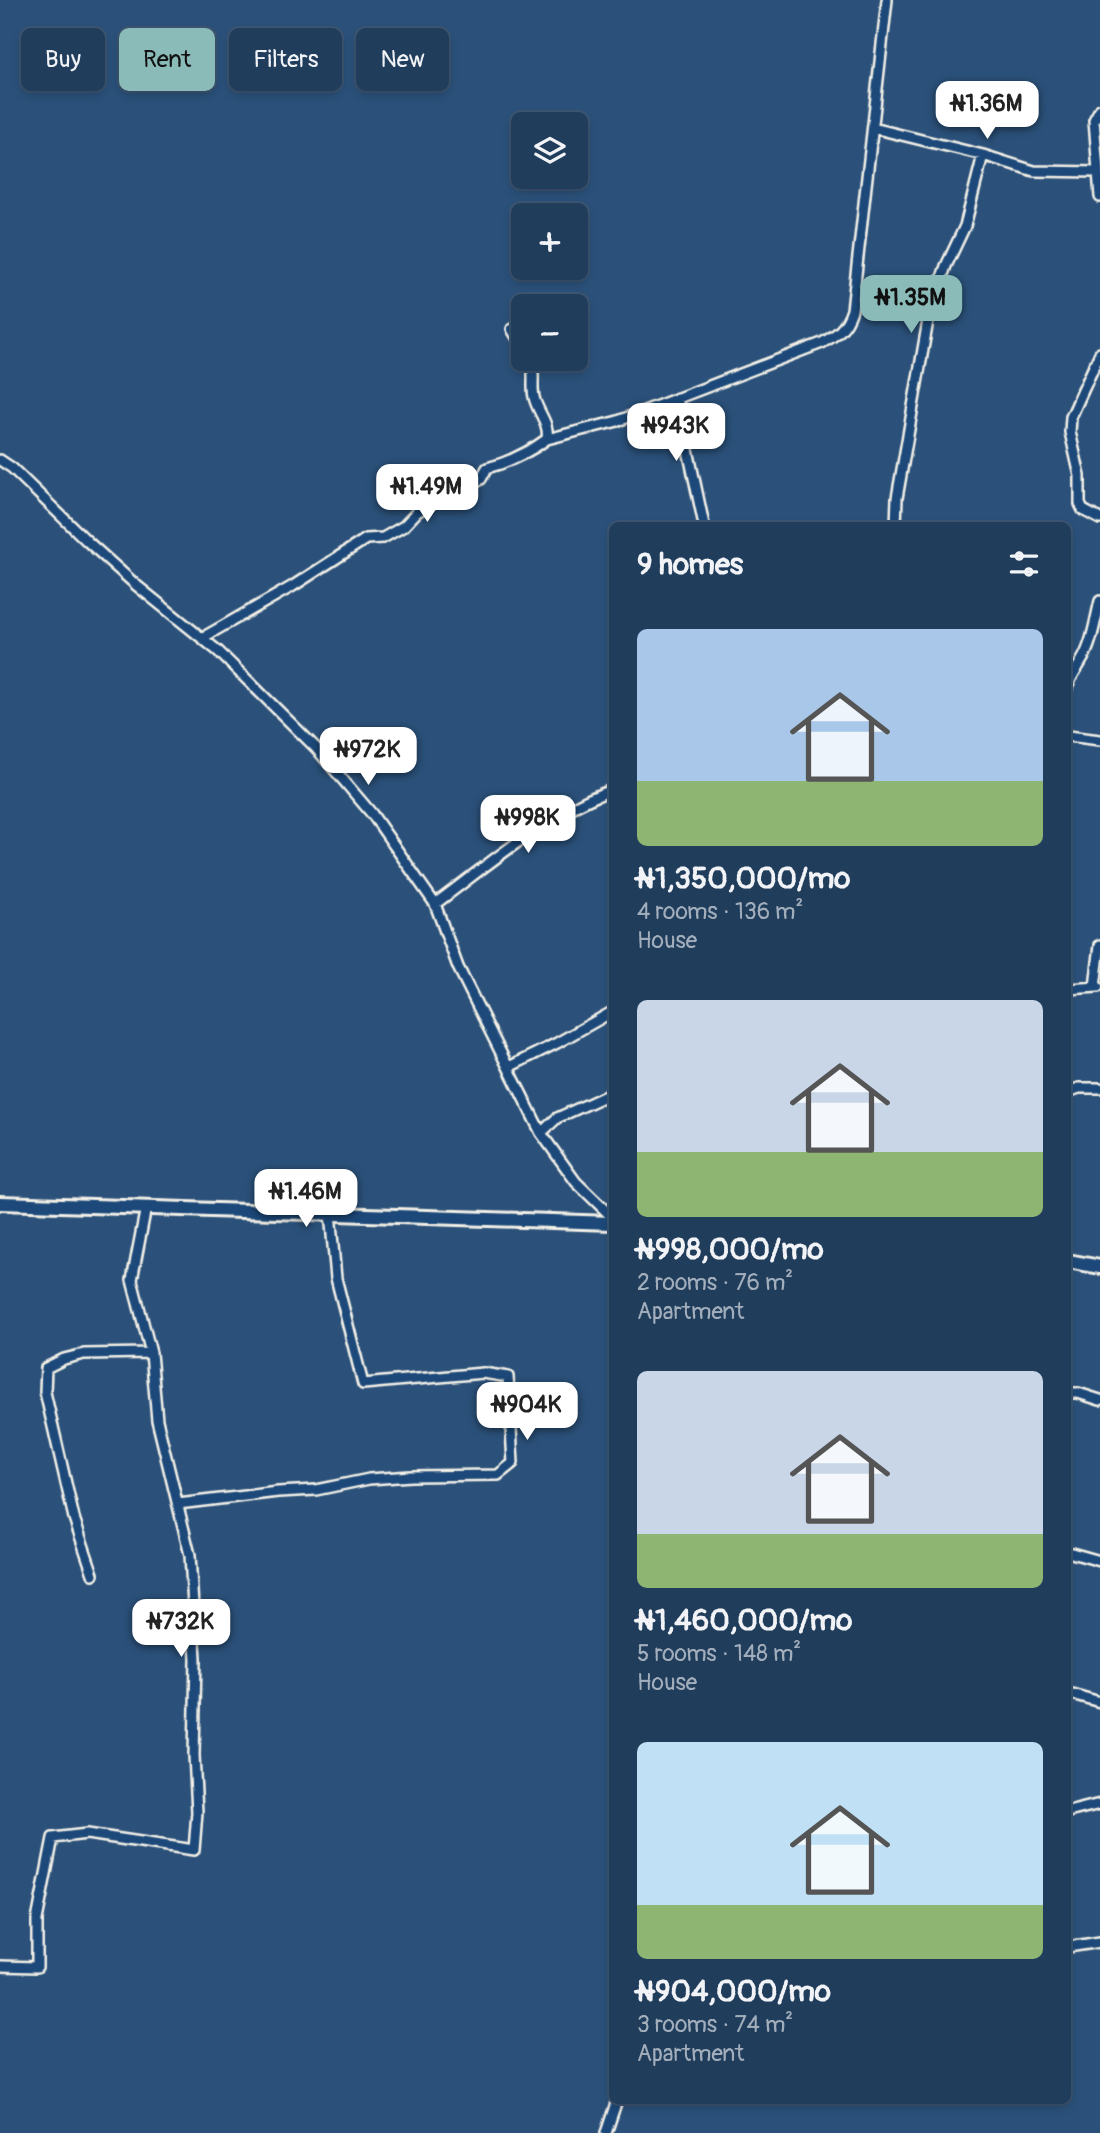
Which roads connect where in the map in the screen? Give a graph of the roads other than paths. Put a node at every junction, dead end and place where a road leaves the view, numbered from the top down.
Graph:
1 (887, 0) edge
2 (1100, 109) edge
3 (873, 128) junction
4 (983, 155) junction
5 (1098, 172) junction
6 (1100, 197) edge
7 (1100, 353) edge
8 (533, 371) edge
9 (677, 398) junction
10 (547, 439) junction
11 (0, 460) edge
12 (1100, 519) edge
13 (703, 522) edge
14 (896, 522) edge
15 (1100, 601) edge
16 (202, 638) junction
17 (1071, 676) edge
18 (1071, 736) edge
19 (1100, 740) edge
20 (609, 791) edge
21 (435, 904) junction
22 (1100, 945) edge
23 (1098, 987) edge
24 (1071, 989) edge
25 (609, 1014) edge
26 (509, 1067) junction
27 (1100, 1088) edge
28 (1071, 1091) edge
29 (609, 1094) edge
30 (541, 1133) junction
31 (0, 1203) edge
32 (146, 1207) junction
33 (330, 1213) junction
34 (609, 1214) edge
35 (609, 1223) edge
36 (1071, 1262) edge
37 (1100, 1267) edge
38 (151, 1353) junction
39 (1071, 1394) edge
40 (1100, 1400) edge
41 (178, 1503) junction
42 (1071, 1553) edge
43 (1100, 1561) edge
44 (93, 1574) dead end
45 (1071, 1694) edge
46 (1100, 1702) edge
47 (1100, 1804) edge
48 (1071, 1811) edge
49 (1100, 1942) edge
50 (1071, 1947) edge
51 (0, 1966) edge
52 (616, 2104) edge
53 (606, 2133) edge

1 - 3 street
2 - 5 street
3 - 4 street
3 - 9 street
4 - 5 street
4 - 14 street
5 - 6 street
7 - 12 street
8 - 10 street
9 - 10 street
9 - 13 street
10 - 16 street
11 - 16 street
15 - 17 street
16 - 21 street
18 - 19 street
20 - 21 street
21 - 26 street
22 - 23 street
23 - 24 street
25 - 26 street
26 - 30 street
27 - 28 street
29 - 30 street
30 - 34 street
31 - 32 main road
32 - 33 main road
32 - 38 street
33 - 35 main road
33 - 41 street
36 - 37 main road
38 - 41 street
38 - 44 street
39 - 40 street
41 - 51 street
42 - 43 street
45 - 46 street
47 - 48 street
49 - 50 street
52 - 53 street

